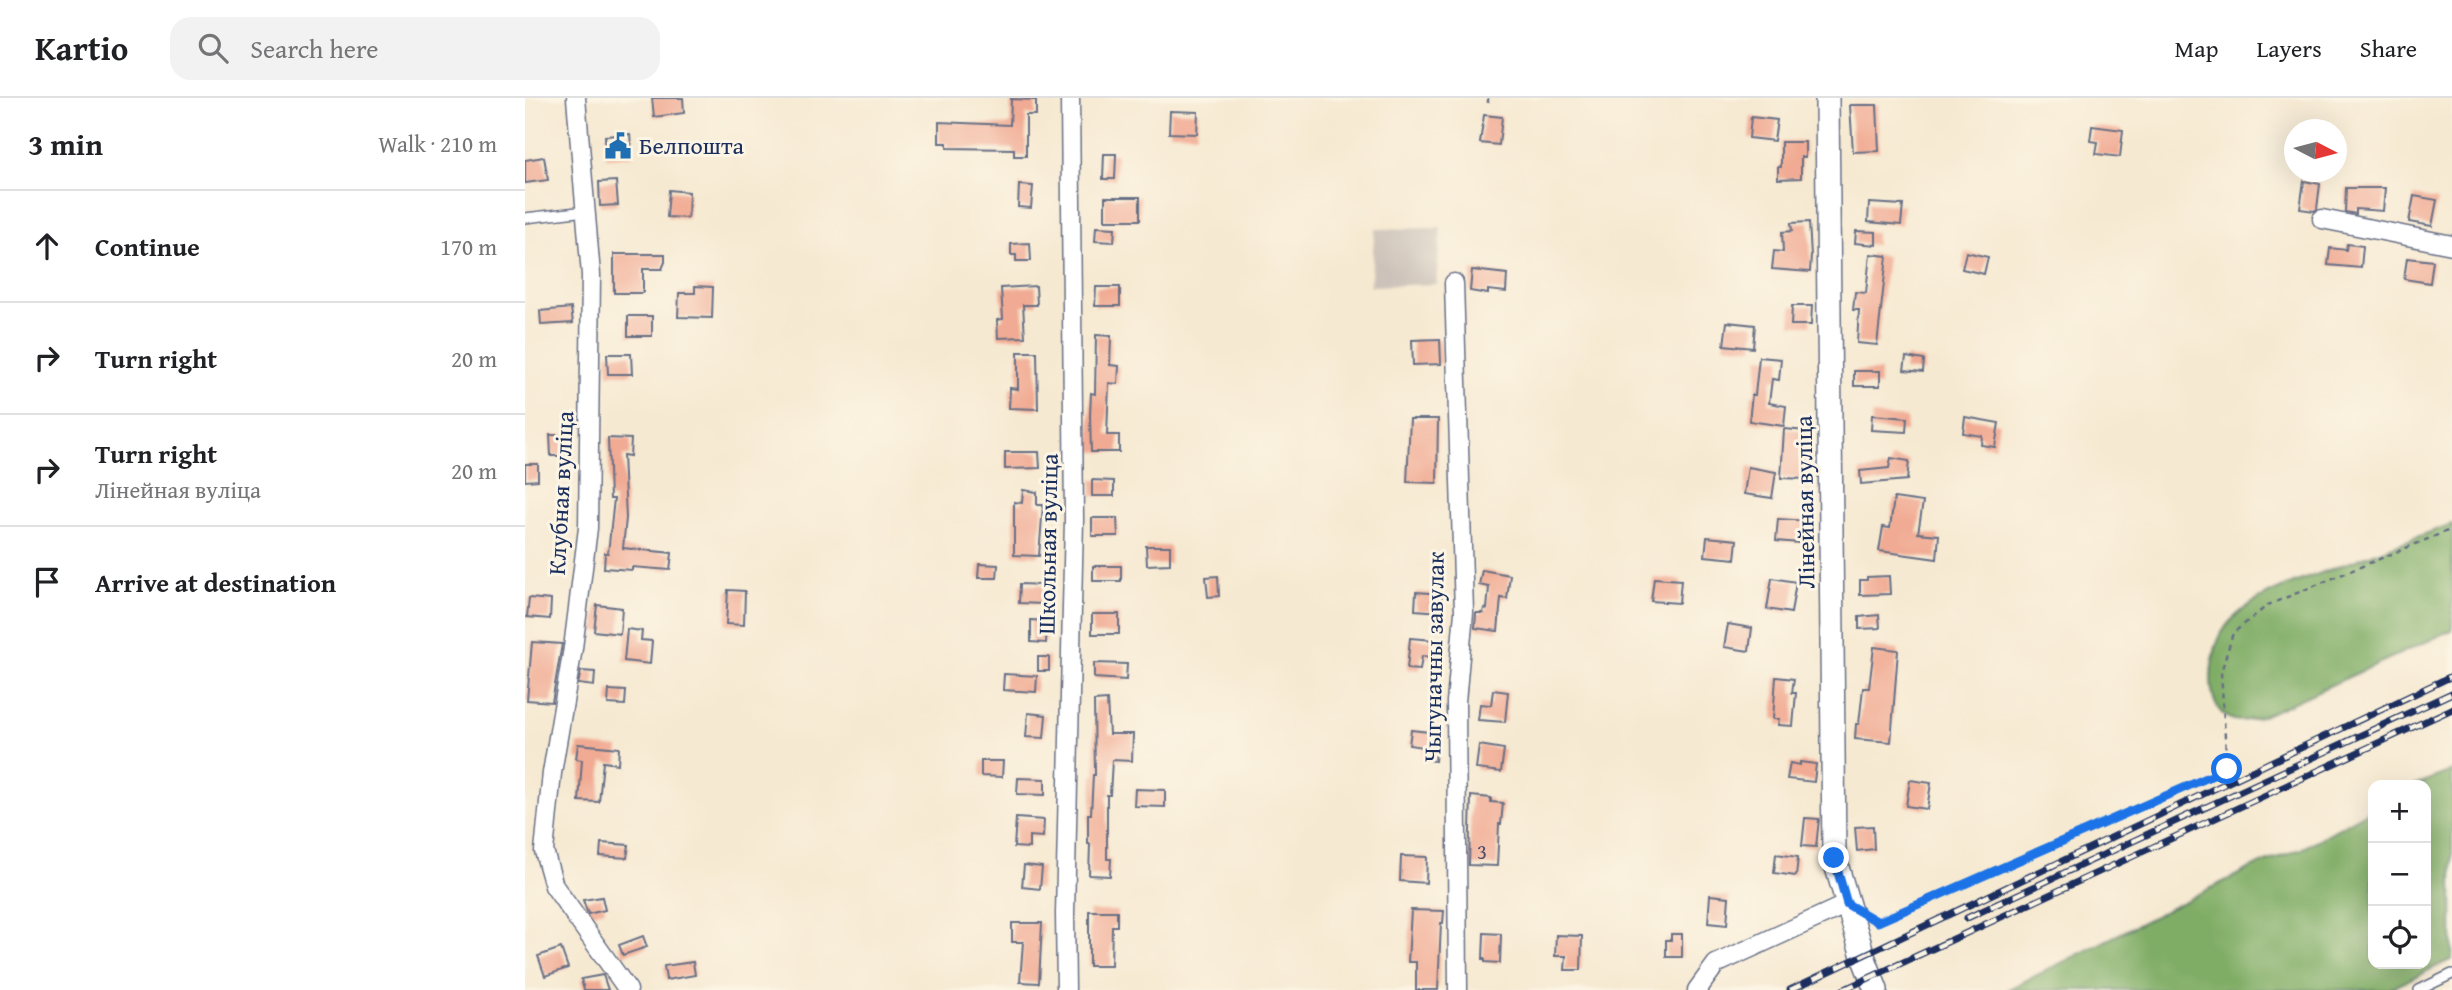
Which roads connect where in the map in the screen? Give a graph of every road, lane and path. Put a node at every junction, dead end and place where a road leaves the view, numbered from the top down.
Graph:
1 (576, 98) edge
2 (1070, 98) edge
3 (1488, 98) edge
4 (1827, 98) edge
5 (1488, 108) dead end
6 (586, 211) junction
7 (525, 218) edge
8 (2322, 219) dead end
9 (2452, 245) edge
10 (1454, 283) dead end
11 (2452, 529) edge
12 (1847, 904) junction
13 (2452, 974) edge
14 (628, 990) edge
15 (1066, 990) edge
16 (1458, 990) edge
17 (1697, 990) edge
18 (1876, 990) edge
19 (2419, 990) edge

1 - 6 street, Клубная вуліца
2 - 15 street, Школьная вуліца
3 - 5 path
4 - 12 street, Лінейная вуліца
6 - 7 lane
6 - 14 street, Клубная вуліца
8 - 9 street
10 - 16 street, Чыгуначны завулак
11 - 12 path
12 - 17 street
12 - 18 street, Лінейная вуліца
13 - 19 lane

